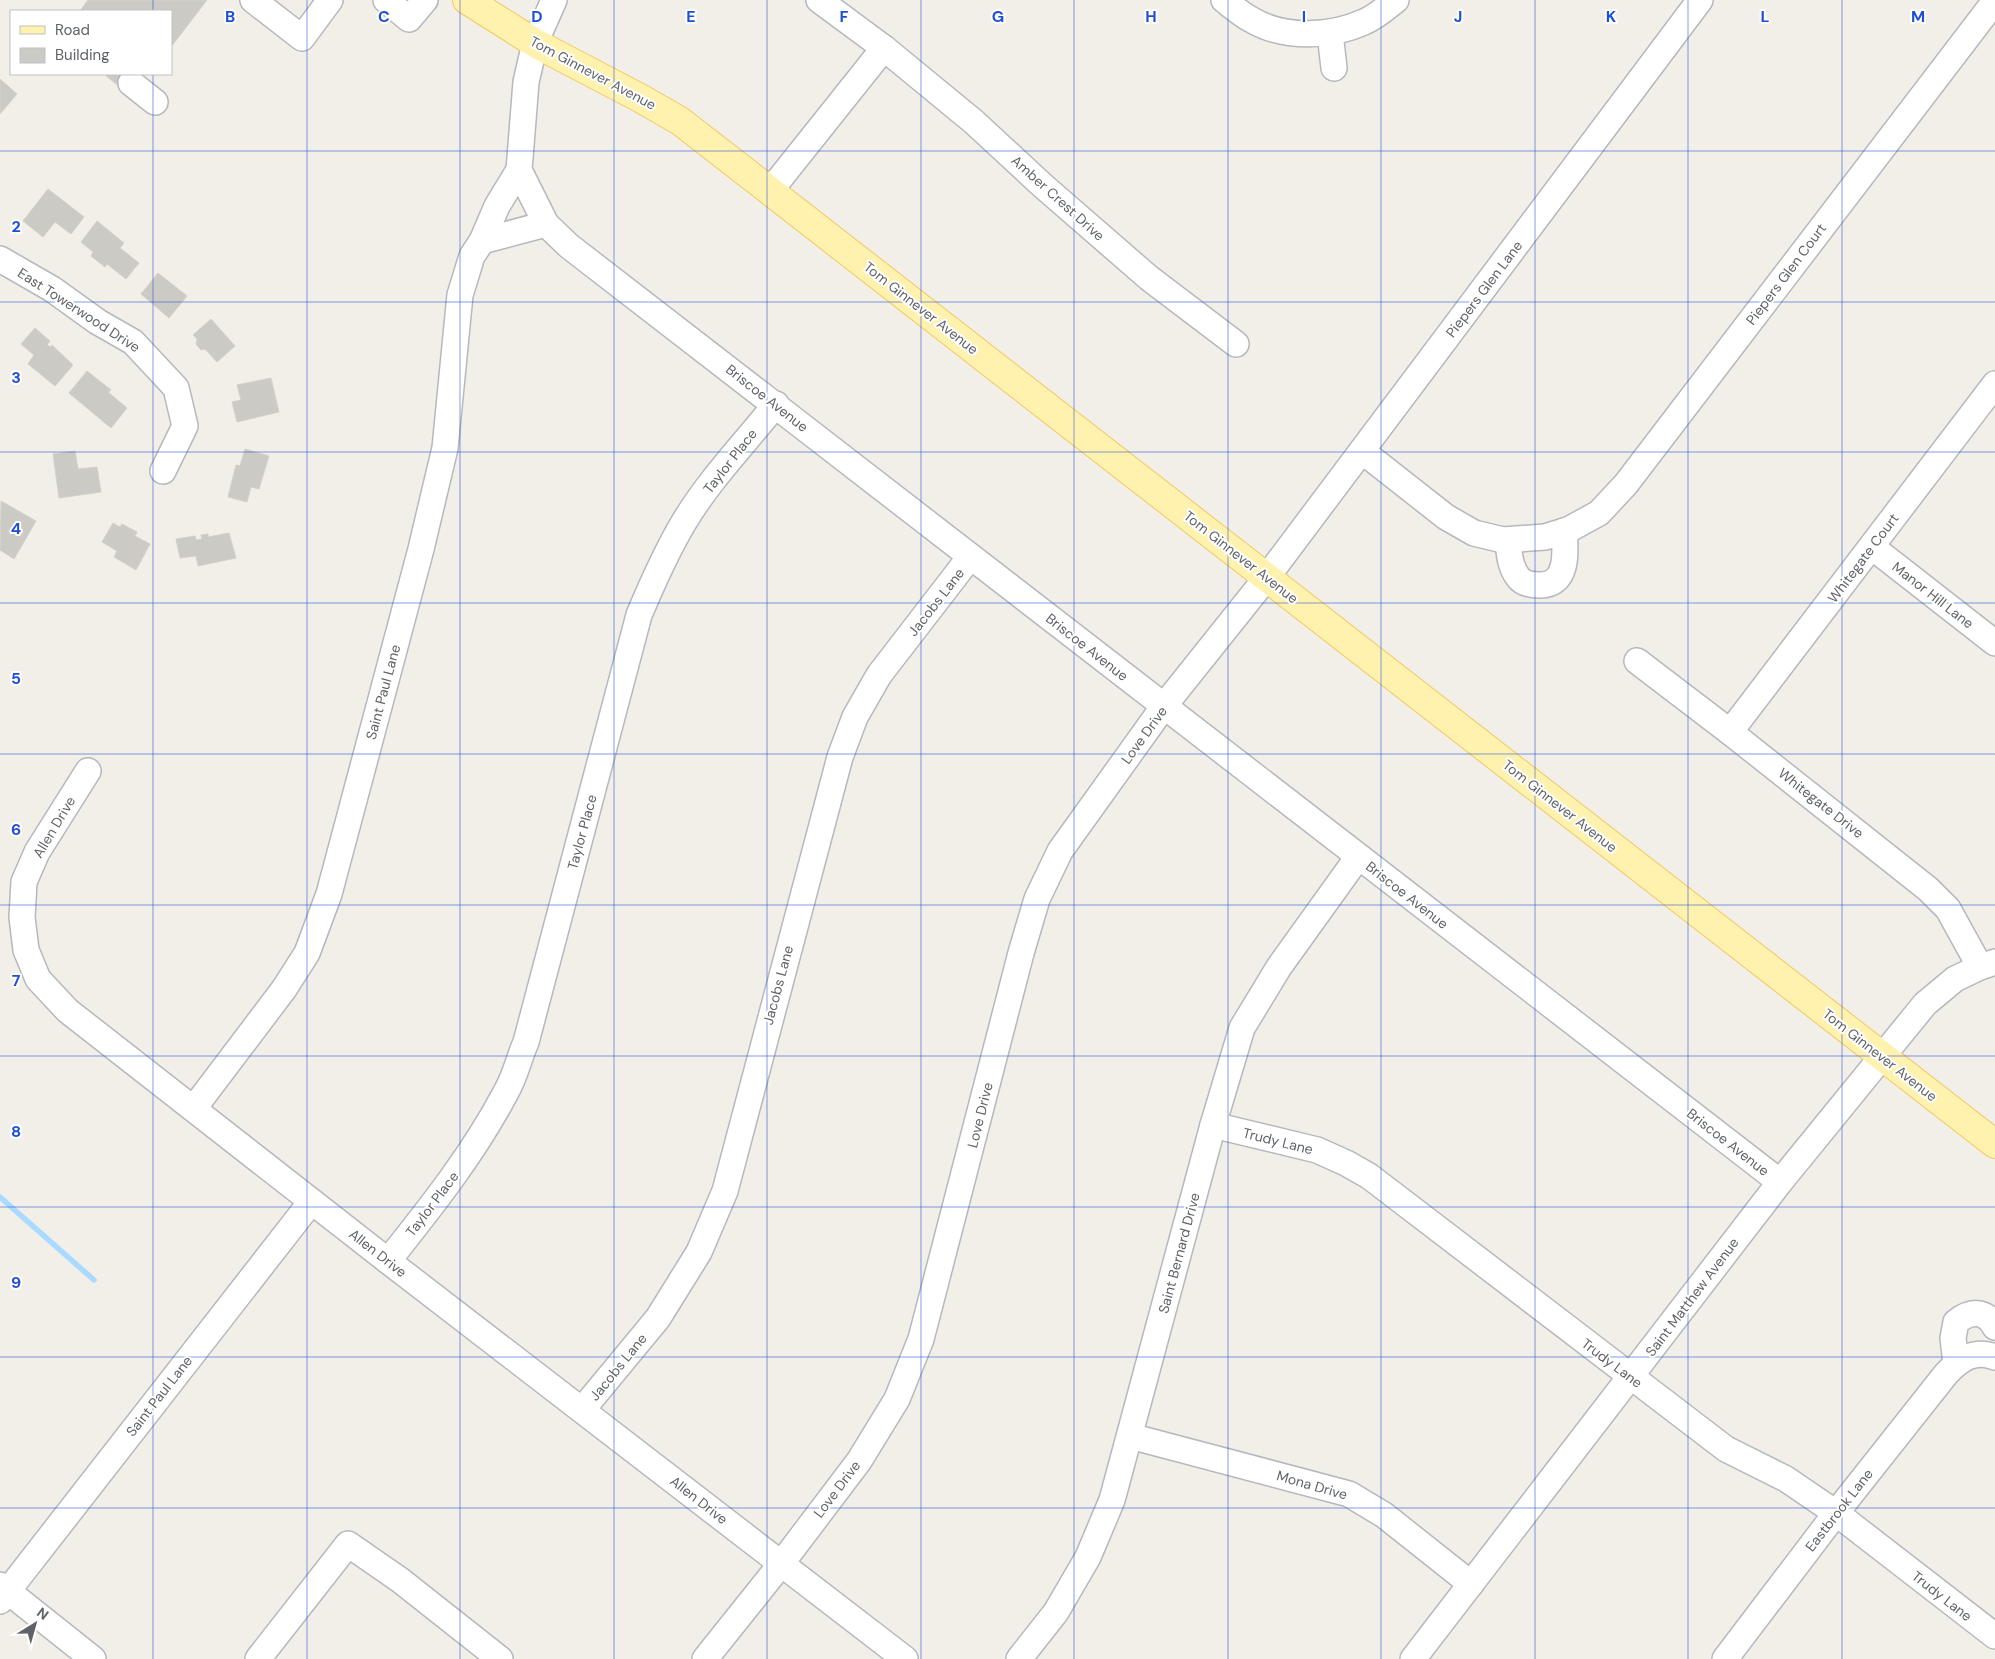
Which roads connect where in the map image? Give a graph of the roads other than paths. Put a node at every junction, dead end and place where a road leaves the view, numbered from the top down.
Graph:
1 (253, 0) edge
2 (330, 0) edge
3 (386, 0) edge
4 (426, 0) edge
5 (467, 0) edge
6 (554, 0) edge
7 (819, 0) edge
8 (1224, 0) edge
9 (1396, 0) edge
10 (1700, 0) edge
11 (1995, 1) edge
12 (1330, 33) junction
13 (535, 44) junction
14 (884, 48) junction
15 (1334, 68) dead end
16 (131, 83) dead end
17 (156, 102) dead end
18 (519, 170) junction
19 (770, 191) junction
20 (546, 224) junction
21 (482, 241) junction
22 (0, 260) edge
23 (1236, 344) dead end
24 (1995, 384) edge
25 (776, 404) junction
26 (1362, 451) junction
27 (163, 471) dead end
28 (1564, 532) junction
29 (1508, 540) junction
30 (1872, 547) junction
31 (970, 557) junction
32 (1267, 577) junction
33 (1995, 643) edge
34 (1637, 662) dead end
35 (1164, 706) junction
36 (1730, 732) junction
37 (88, 771) dead end
38 (1358, 857) junction
39 (1987, 964) edge
40 (1881, 1057) junction
41 (194, 1108) junction
42 (1213, 1125) junction
43 (1995, 1144) edge
44 (1780, 1182) junction
45 (311, 1202) junction
46 (388, 1262) junction
47 (1995, 1327) edge
48 (1983, 1358) edge
49 (1630, 1377) junction
50 (582, 1410) junction
51 (1130, 1436) junction
52 (1836, 1513) junction
53 (781, 1564) junction
54 (1471, 1584) junction
55 (2, 1593) edge
56 (1995, 1636) edge
57 (93, 1659) edge
58 (258, 1659) edge
59 (500, 1659) edge
60 (705, 1659) edge
61 (905, 1659) edge
62 (1019, 1659) edge
63 (1413, 1659) edge
64 (1725, 1659) edge

1 - 2 street
3 - 4 street
5 - 13 main road, Tom Ginnever Avenue
6 - 13 street
7 - 14 street, Amber Crest Drive
8 - 12 street
9 - 12 street
10 - 26 street, Piepers Glen Lane
11 - 28 street, Piepers Glen Court
12 - 15 street
13 - 18 street
13 - 19 main road, Tom Ginnever Avenue
14 - 19 street
14 - 23 street, Amber Crest Drive
16 - 17 street
18 - 20 street, Briscoe Avenue
18 - 21 street, Saint Paul Lane
19 - 32 main road, Tom Ginnever Avenue
20 - 21 street
20 - 25 street, Briscoe Avenue
21 - 41 street, Saint Paul Lane
22 - 27 street, East Towerwood Drive
24 - 30 street, Whitegate Court
25 - 31 street, Briscoe Avenue
25 - 46 street, Taylor Place
26 - 29 street, Piepers Glen Court
26 - 32 street, Piepers Glen Lane
28 - 29 street, Piepers Glen Court
28 - 29 street
30 - 33 street, Manor Hill Lane
30 - 36 street, Whitegate Court
31 - 35 street, Briscoe Avenue
31 - 50 street, Jacobs Lane
32 - 35 street, Love Drive
32 - 40 main road, Tom Ginnever Avenue
34 - 36 street, Whitegate Drive
35 - 38 street, Briscoe Avenue
35 - 53 street, Love Drive
36 - 39 street, Whitegate Drive
37 - 41 street, Allen Drive
38 - 42 street, Saint Bernard Drive
38 - 44 street, Briscoe Avenue
39 - 40 street, Saint Matthew Avenue
40 - 43 main road, Tom Ginnever Avenue
40 - 44 street, Saint Matthew Avenue
41 - 45 street, Allen Drive
42 - 49 street, Trudy Lane
42 - 51 street, Saint Bernard Drive
44 - 49 street, Saint Matthew Avenue
45 - 46 street, Allen Drive
45 - 55 street, Saint Paul Lane
46 - 50 street, Allen Drive
47 - 48 street, Eastbrook Lane
48 - 52 street, Eastbrook Lane
49 - 52 street, Trudy Lane
49 - 54 street, Saint Matthew Avenue
50 - 53 street, Allen Drive
51 - 54 street, Mona Drive
51 - 62 street, Saint Bernard Drive
52 - 56 street, Trudy Lane
52 - 64 street, Eastbrook Lane
53 - 60 street, Love Drive
53 - 61 street, Allen Drive
54 - 63 street, Saint Matthew Avenue
55 - 57 street
58 - 59 street

